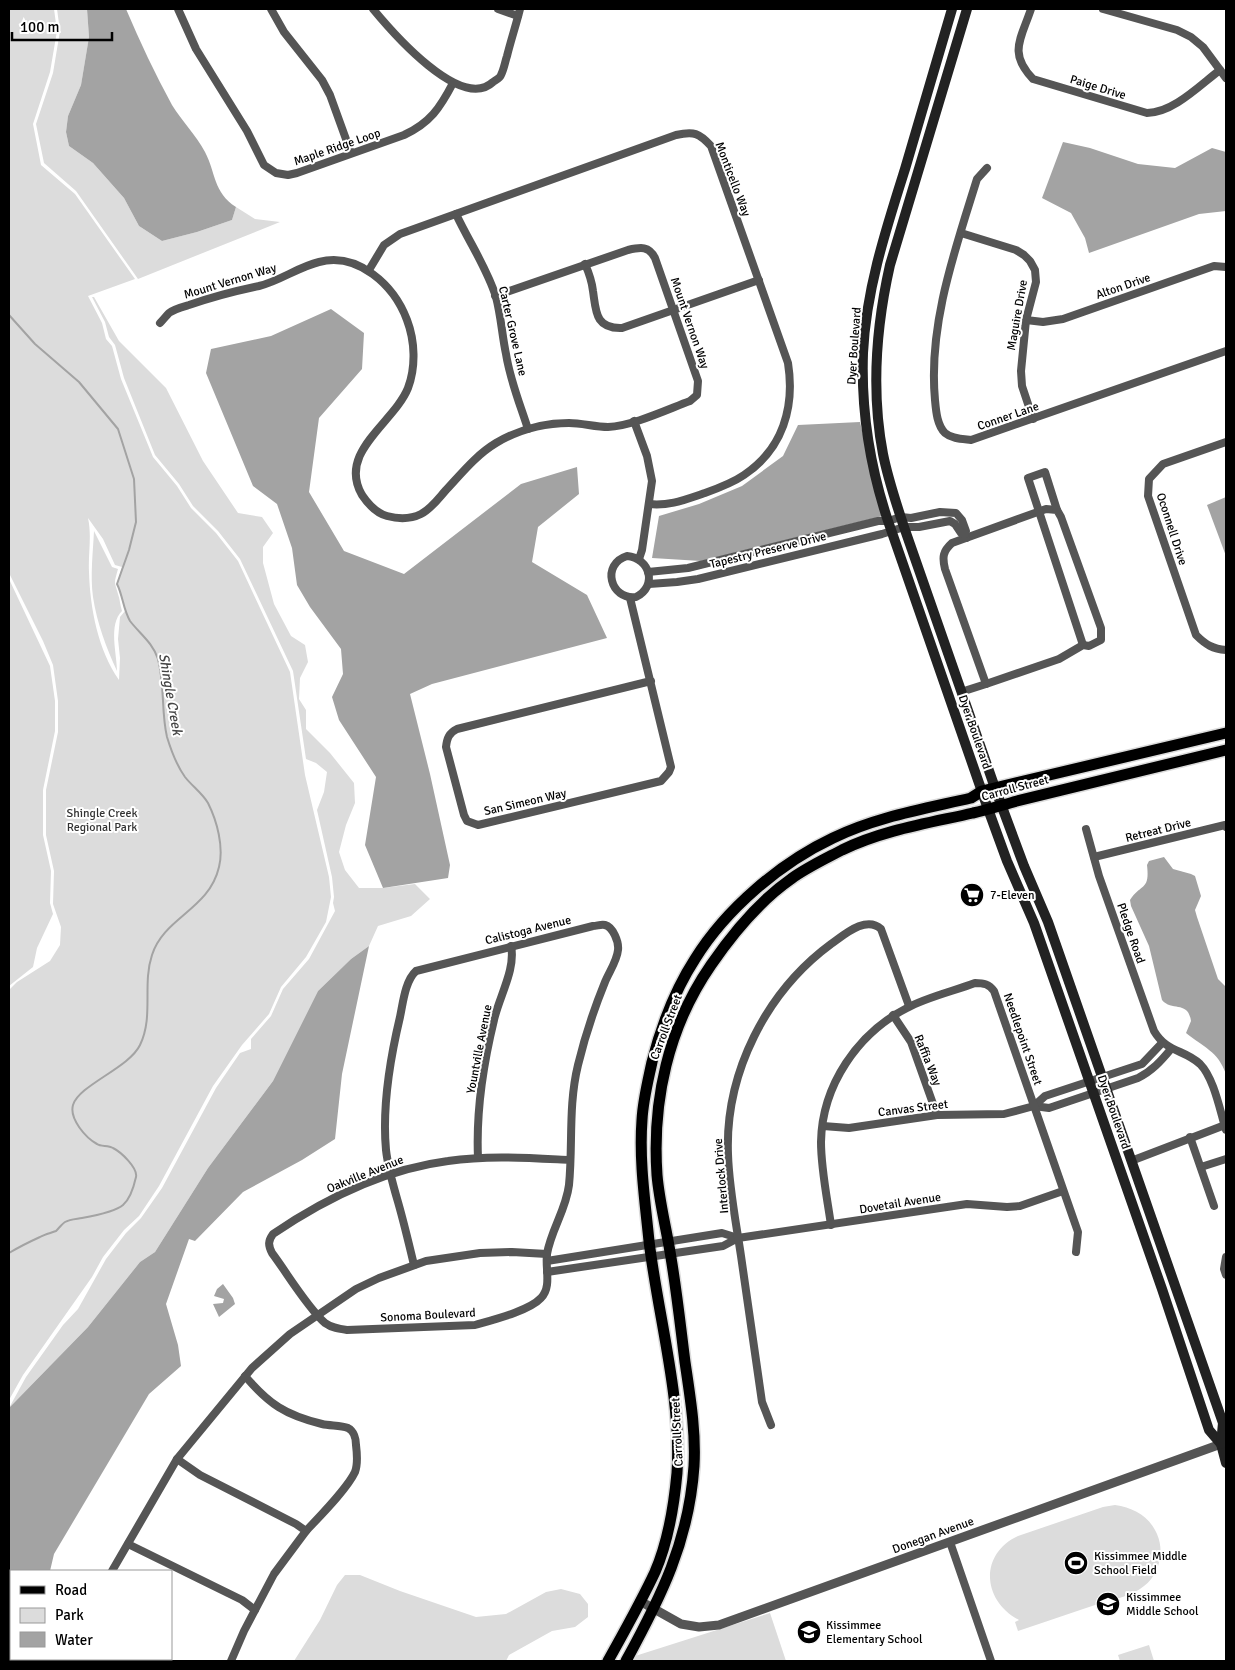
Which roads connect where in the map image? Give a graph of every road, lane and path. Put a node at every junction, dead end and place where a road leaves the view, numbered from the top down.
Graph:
1 (178, 9) edge
2 (271, 9) edge
3 (374, 9) edge
4 (498, 9) edge
5 (952, 9) edge
6 (966, 9) edge
7 (1031, 9) edge
8 (1103, 9) edge
9 (519, 12) edge
10 (1220, 70) junction
11 (1226, 78) edge
12 (453, 82) junction
13 (915, 136) junction
14 (351, 153) junction
15 (921, 161) junction
16 (987, 168) dead end
17 (456, 214) junction
18 (961, 233) junction
19 (586, 264) junction
20 (1226, 267) edge
21 (369, 270) junction
22 (759, 280) junction
23 (495, 296) junction
24 (673, 309) junction
25 (1026, 320) junction
26 (160, 323) dead end
27 (1226, 351) edge
28 (1033, 420) junction
29 (634, 421) junction
30 (528, 429) junction
31 (1226, 442) edge
32 (649, 504) junction
33 (1057, 510) junction
34 (1039, 512) junction
35 (900, 516) junction
36 (888, 521) junction
37 (904, 527) junction
38 (891, 532) junction
39 (820, 536) junction
40 (966, 536) junction
41 (823, 549) junction
42 (732, 557) junction
43 (639, 559) junction
44 (734, 570) junction
45 (648, 572) junction
46 (649, 584) junction
47 (630, 598) junction
48 (1083, 645) junction
49 (1226, 650) edge
50 (651, 681) junction
51 (986, 684) junction
52 (962, 692) junction
53 (1226, 733) edge
54 (1226, 750) edge
55 (995, 788) junction
56 (982, 791) junction
57 (1002, 805) junction
58 (988, 809) junction
59 (1226, 827) edge
60 (1086, 828) dead end
61 (1094, 857) junction
62 (783, 868) junction
63 (790, 879) junction
64 (511, 946) junction
65 (909, 1006) junction
66 (893, 1016) junction
67 (1162, 1043) junction
68 (1171, 1049) junction
69 (1102, 1078) junction
70 (1089, 1081) junction
71 (1106, 1089) junction
72 (1094, 1093) junction
73 (1034, 1106) junction
74 (937, 1115) junction
75 (823, 1126) junction
76 (1226, 1128) edge
77 (1190, 1138) junction
78 (478, 1158) junction
79 (1226, 1159) edge
80 (570, 1160) junction
81 (1131, 1161) junction
82 (1201, 1167) junction
83 (390, 1174) junction
84 (1063, 1191) junction
85 (1214, 1206) dead end
86 (831, 1225) junction
87 (738, 1238) junction
88 (668, 1242) junction
89 (651, 1250) junction
90 (1076, 1252) dead end
91 (670, 1254) junction
92 (1226, 1257) edge
93 (547, 1258) junction
94 (414, 1265) junction
95 (547, 1272) junction
96 (1226, 1275) edge
97 (318, 1314) junction
98 (245, 1376) junction
99 (771, 1425) dead end
100 (1221, 1444) junction
101 (177, 1459) junction
102 (1226, 1463) edge
103 (306, 1531) junction
104 (950, 1542) junction
105 (128, 1544) junction
106 (113, 1570) edge
107 (640, 1602) junction
108 (255, 1610) junction
109 (654, 1610) junction
110 (231, 1661) edge
111 (608, 1661) edge
112 (626, 1661) edge
113 (992, 1661) edge

1 - 14 street, Maple Ridge Loop
2 - 14 street
3 - 12 street
4 - 9 street
5 - 13 main road, Dyer Boulevard
6 - 15 main road, Dyer Boulevard
7 - 10 street, Paige Drive
8 - 10 street
9 - 12 street
10 - 11 street
12 - 14 street, Maple Ridge Loop
13 - 15 main road
13 - 36 main road, Dyer Boulevard
15 - 35 main road, Dyer Boulevard
16 - 18 street, Conner Lane
17 - 21 street, Monticello Way
17 - 22 street, Monticello Way
17 - 23 street, Carter Grove Lane
18 - 25 street, Maguire Drive
18 - 28 street, Conner Lane
19 - 23 street, Mount Vernon Way
19 - 24 street, Mount Vernon Way
19 - 24 street
20 - 25 street, Alton Drive
21 - 26 street, Mount Vernon Way
21 - 30 street, Mount Vernon Way
22 - 24 street
22 - 32 street, Monticello Way
23 - 30 street, Carter Grove Lane
24 - 29 street, Mount Vernon Way
25 - 28 street, Maguire Drive
27 - 28 street, Conner Lane
29 - 30 street, Mount Vernon Way
29 - 32 street
31 - 49 street, Oconnell Drive
32 - 43 street
33 - 34 street
33 - 34 street
33 - 48 street
34 - 40 street
34 - 48 street
35 - 36 street, Tapestry Preserve Drive
35 - 37 main road, Dyer Boulevard
35 - 40 street
36 - 38 main road, Dyer Boulevard
36 - 39 street, Tapestry Preserve Drive
37 - 38 street, Tapestry Preserve Drive
37 - 40 street, Tapestry Preserve Drive
37 - 52 main road, Dyer Boulevard
38 - 41 street, Tapestry Preserve Drive
38 - 56 main road, Dyer Boulevard
39 - 41 street
39 - 42 street, Tapestry Preserve Drive
40 - 51 street
41 - 44 street, Tapestry Preserve Drive
42 - 44 street
42 - 45 street, Tapestry Preserve Drive
43 - 45 street
43 - 47 street
44 - 46 street, Tapestry Preserve Drive
45 - 46 street
46 - 47 street
47 - 50 street, San Simeon Way
48 - 51 street
50 - 50 street, San Simeon Way
51 - 52 street
52 - 55 main road, Dyer Boulevard
53 - 55 main road, Carroll Street
54 - 57 main road, Carroll Street
55 - 56 main road, Carroll Street
55 - 57 main road, Dyer Boulevard
56 - 58 main road, Dyer Boulevard
56 - 62 main road, Carroll Street
57 - 58 main road, Carroll Street
57 - 69 main road, Dyer Boulevard
58 - 63 main road, Carroll Street
58 - 70 main road, Dyer Boulevard
59 - 61 street, Retreat Drive
60 - 61 street, Pledge Road
61 - 67 street, Pledge Road
62 - 63 main road
62 - 89 main road, Carroll Street
63 - 88 main road, Carroll Street
64 - 78 street, Yountville Avenue
64 - 80 street, Calistoga Avenue
64 - 83 street, Calistoga Avenue
65 - 66 street, Needlepoint Street
65 - 73 street, Needlepoint Street
65 - 87 street, Interlock Drive
66 - 74 street, Raffia Way
66 - 75 street, Needlepoint Street
67 - 68 street, Pledge Road
67 - 69 street
68 - 71 street
68 - 76 street, Pledge Road
69 - 70 street
69 - 71 main road, Dyer Boulevard
70 - 72 main road, Dyer Boulevard
70 - 73 street, Canvas Street
71 - 72 street
71 - 81 main road, Dyer Boulevard
72 - 73 street, Canvas Street
72 - 100 main road, Dyer Boulevard
73 - 74 street, Canvas Street
73 - 84 street, Needlepoint Street
74 - 75 street, Canvas Street
75 - 86 street, Needlepoint Street
76 - 77 street
77 - 81 street
77 - 82 street
78 - 80 street, Oakville Avenue
78 - 83 street, Oakville Avenue
79 - 82 street
80 - 93 street, Calistoga Avenue
81 - 100 main road, Dyer Boulevard
82 - 85 street
83 - 94 street, Calistoga Avenue
83 - 97 street, Oakville Avenue
84 - 86 street, Dovetail Avenue
84 - 90 street, Needlepoint Street
86 - 87 street, Dovetail Avenue
87 - 88 street, Dovetail Avenue
87 - 91 street, Dovetail Avenue
87 - 99 street, Interlock Drive
88 - 89 street
88 - 91 main road, Carroll Street
89 - 91 street
89 - 93 street
89 - 95 street
89 - 107 main road, Carroll Street
91 - 109 main road, Carroll Street
92 - 96 street
93 - 94 street
93 - 95 street, Sonoma Boulevard
94 - 97 street
95 - 97 street, Sonoma Boulevard
97 - 98 street
98 - 101 street
98 - 103 street
100 - 102 main road, Dyer Boulevard
100 - 104 street, Donegan Avenue
101 - 103 street
101 - 105 street
103 - 108 street
104 - 109 street, Donegan Avenue
104 - 113 street
105 - 106 street
105 - 108 street
107 - 109 street, Donegan Avenue
107 - 111 main road, Carroll Street
108 - 110 street
109 - 112 main road, Carroll Street

